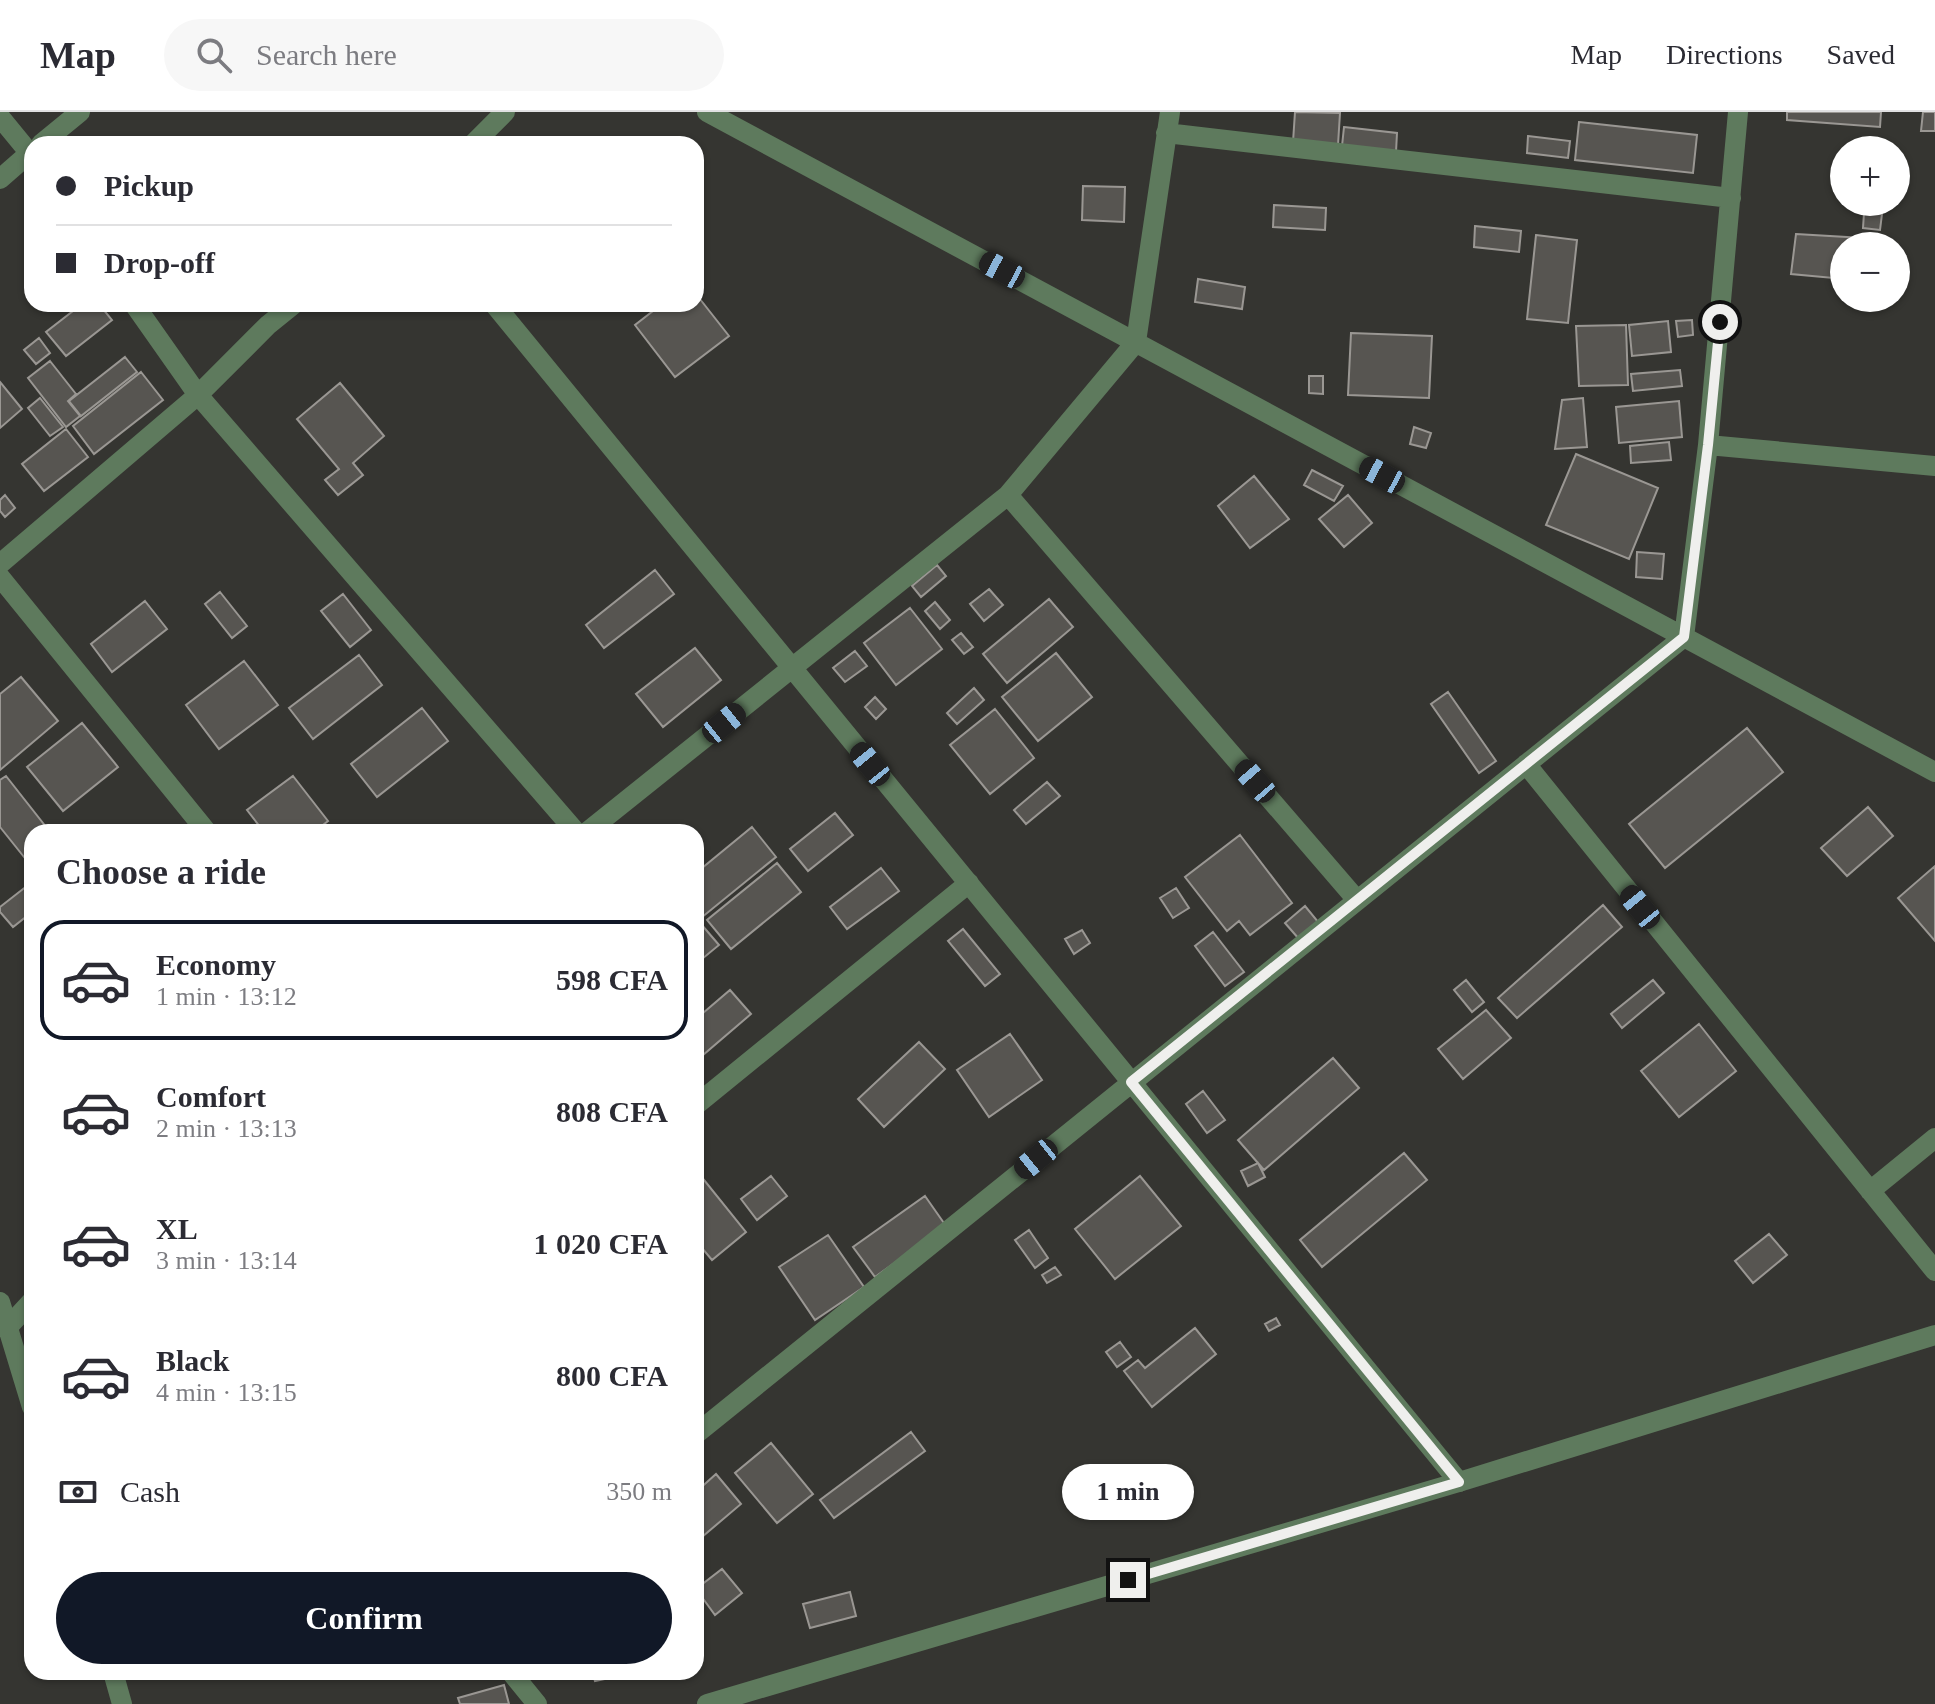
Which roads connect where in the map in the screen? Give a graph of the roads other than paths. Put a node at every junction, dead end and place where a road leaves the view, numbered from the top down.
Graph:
1 (80, 112) edge
2 (505, 112) edge
3 (707, 112) edge
4 (1170, 112) edge
5 (1738, 112) edge
6 (0, 117) edge
7 (1166, 133) junction
8 (52, 136) edge
9 (481, 136) edge
10 (24, 141) edge
11 (24, 159) edge
12 (0, 179) edge
13 (1731, 198) junction
14 (140, 312) edge
15 (284, 312) edge
16 (501, 312) edge
17 (1136, 342) junction
18 (198, 395) junction
19 (1708, 445) junction
20 (1935, 466) edge
21 (1008, 495) junction
22 (0, 564) edge
23 (0, 577) edge
24 (1684, 637) junction
25 (792, 668) junction
26 (1526, 764) junction
27 (1935, 772) edge
28 (201, 824) edge
29 (569, 824) edge
30 (597, 824) edge
31 (969, 883) junction
32 (1357, 900) junction
33 (1131, 1082) junction
34 (704, 1098) edge
35 (1935, 1138) edge
36 (1870, 1191) junction
37 (1935, 1271) edge
38 (0, 1302) edge
39 (24, 1308) edge
40 (4, 1327) edge
41 (1935, 1335) edge
42 (24, 1384) edge
43 (704, 1422) edge
44 (1459, 1482) junction
45 (115, 1680) edge
46 (518, 1680) edge
47 (122, 1704) edge
48 (537, 1704) edge
49 (707, 1704) edge

1 - 8 street
2 - 9 street
3 - 17 street
4 - 7 street
5 - 13 street
6 - 10 street
7 - 13 street
7 - 17 street
11 - 12 street
13 - 19 street
14 - 18 street
15 - 18 street
16 - 25 street
17 - 21 street
17 - 24 street
18 - 22 street
18 - 29 street
19 - 20 street
19 - 24 street
21 - 25 street
21 - 32 street
23 - 28 street
24 - 26 street
24 - 27 street
25 - 30 street
25 - 31 street
26 - 32 street
26 - 36 street
31 - 33 street
31 - 34 street
32 - 33 street
33 - 43 street
33 - 44 street
35 - 36 street
36 - 37 street
38 - 40 street
39 - 40 street
40 - 42 street
41 - 44 street
44 - 49 street
45 - 47 street
46 - 48 street

